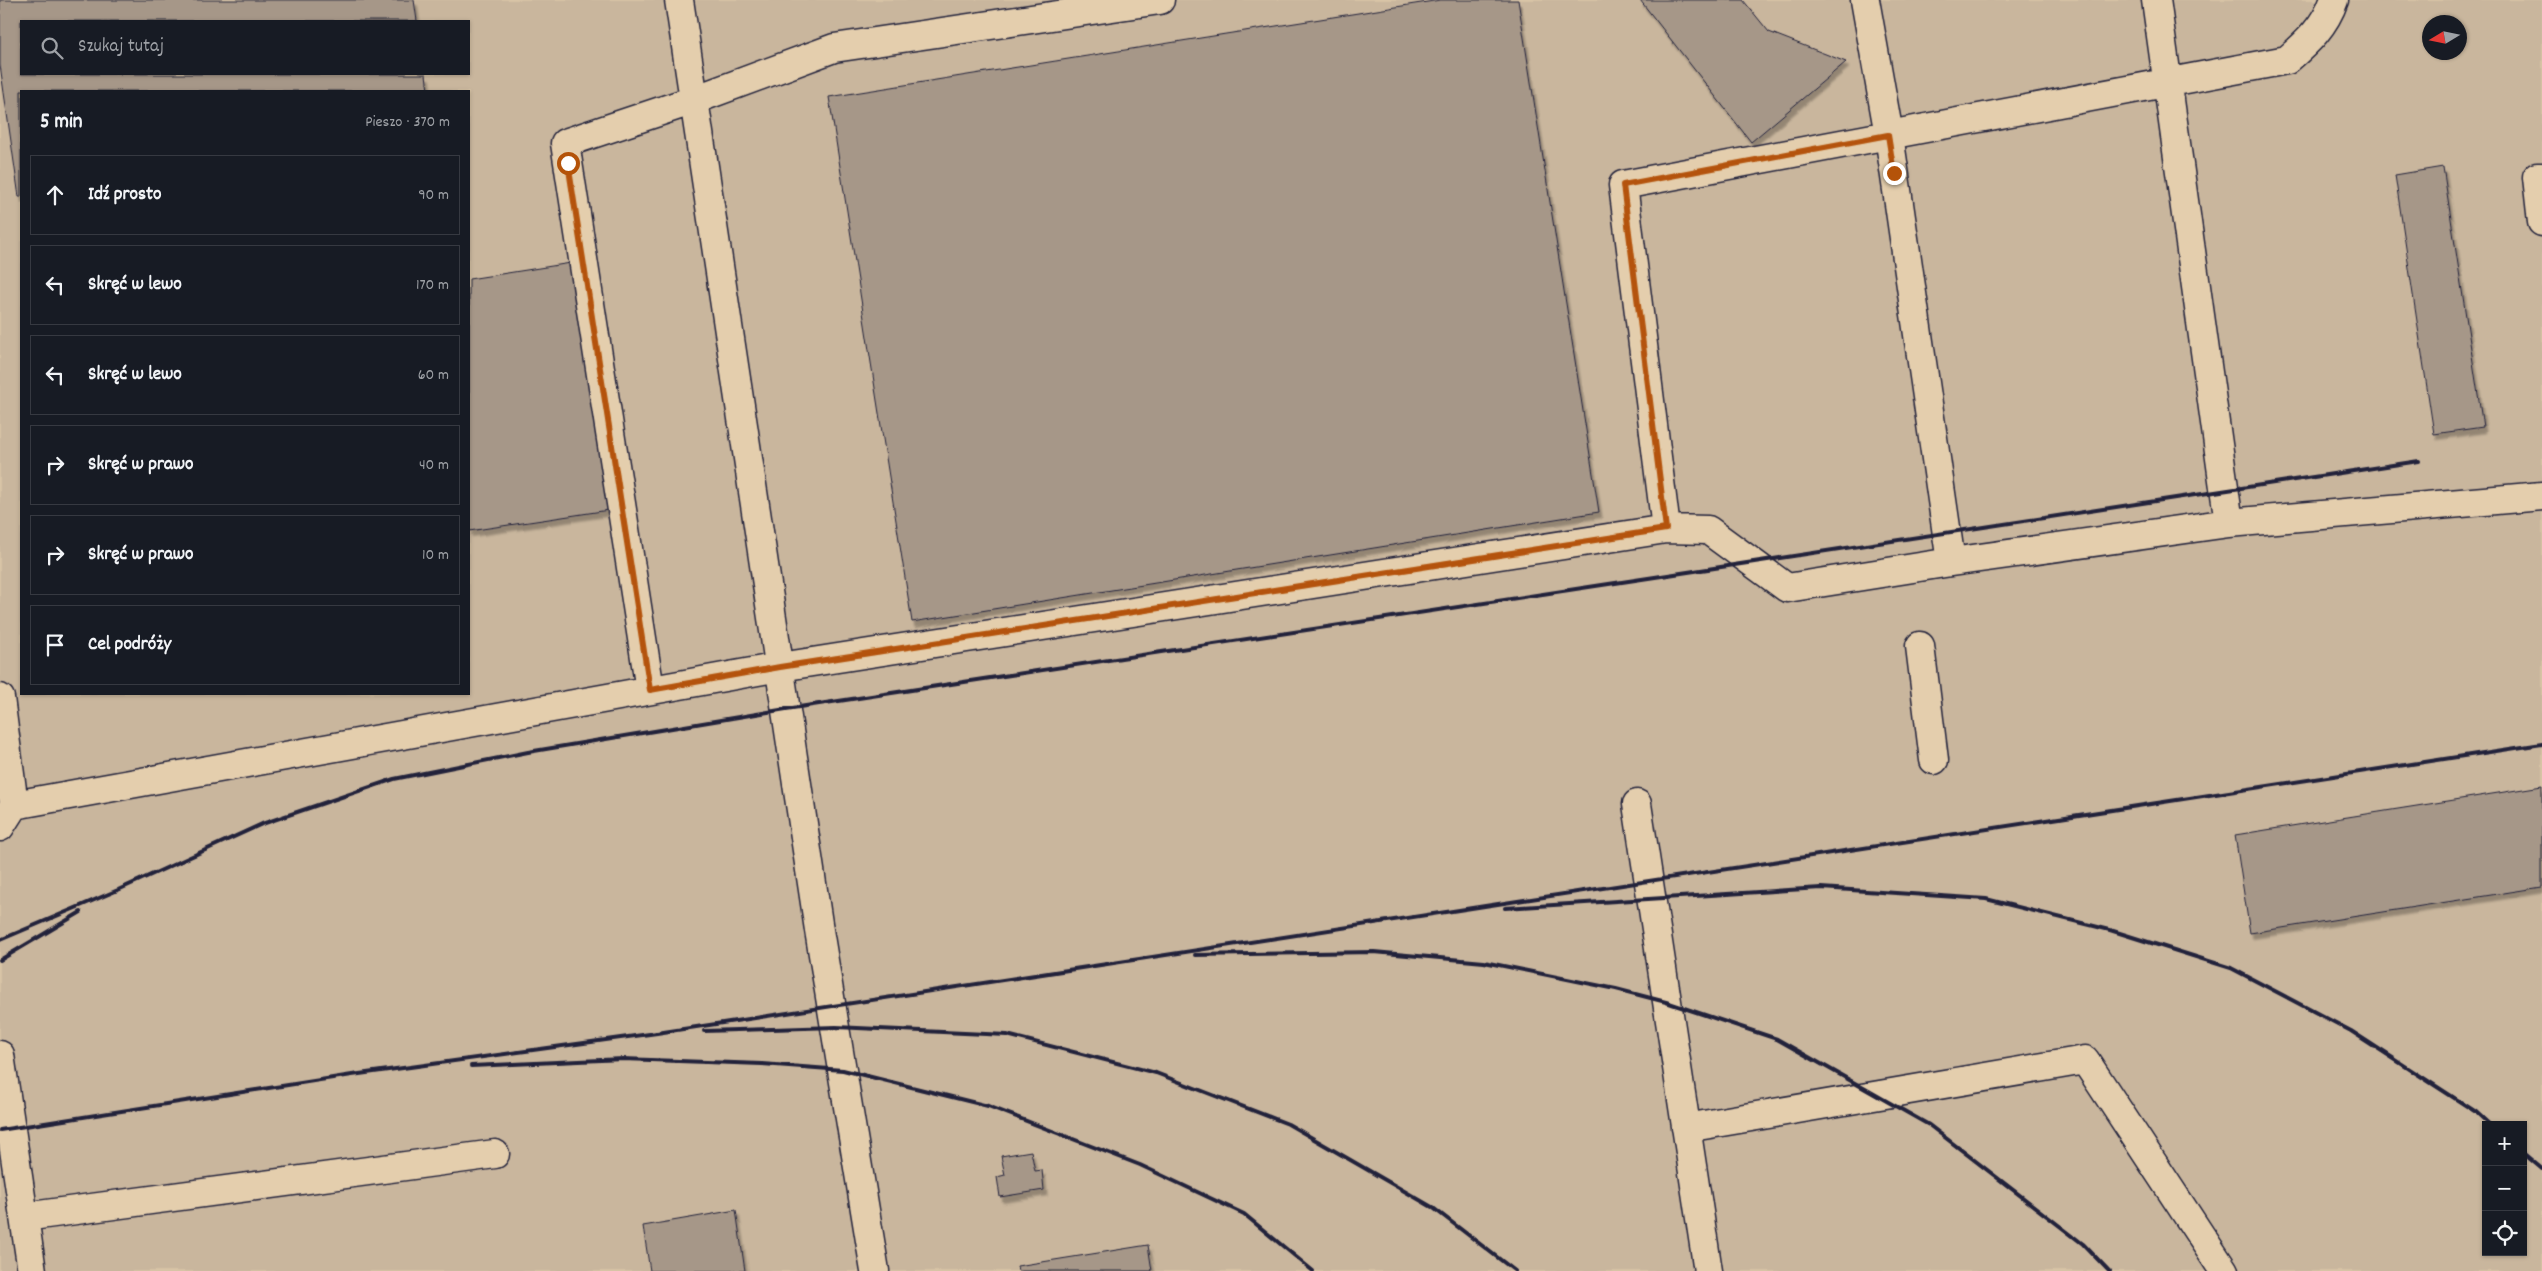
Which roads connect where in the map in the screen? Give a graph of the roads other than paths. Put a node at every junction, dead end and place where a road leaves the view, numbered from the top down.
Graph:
1 (679, 0) edge
2 (1160, 0) edge
3 (1865, 0) edge
4 (2156, 0) edge
5 (2334, 0) edge
6 (2168, 82) junction
7 (694, 100) junction
8 (1888, 135) junction
9 (2542, 177) edge
10 (2542, 222) edge
11 (2542, 496) edge
12 (2229, 523) junction
13 (1666, 529) junction
14 (1951, 562) junction
15 (1920, 646) dead end
16 (780, 667) junction
17 (650, 690) junction
18 (0, 698) edge
19 (1934, 760) dead end
20 (14, 804) junction
21 (1637, 804) dead end
22 (0, 827) edge
23 (0, 1055) edge
24 (1686, 1128) junction
25 (495, 1154) dead end
26 (24, 1217) junction
27 (32, 1271) edge
28 (874, 1271) edge
29 (1708, 1271) edge
30 (2224, 1271) edge

1 - 7 lane
2 - 7 lane
3 - 8 lane
4 - 6 lane
5 - 6 lane
6 - 8 lane
6 - 12 lane
7 - 16 lane
7 - 17 lane
8 - 13 lane
8 - 14 lane
9 - 10 lane
11 - 12 lane
12 - 14 lane
13 - 14 lane
13 - 16 lane
15 - 19 lane
16 - 17 lane
16 - 28 lane
17 - 20 lane
18 - 20 lane
20 - 22 lane
21 - 24 lane
23 - 26 lane
24 - 29 lane
24 - 30 lane
25 - 26 lane
26 - 27 lane

